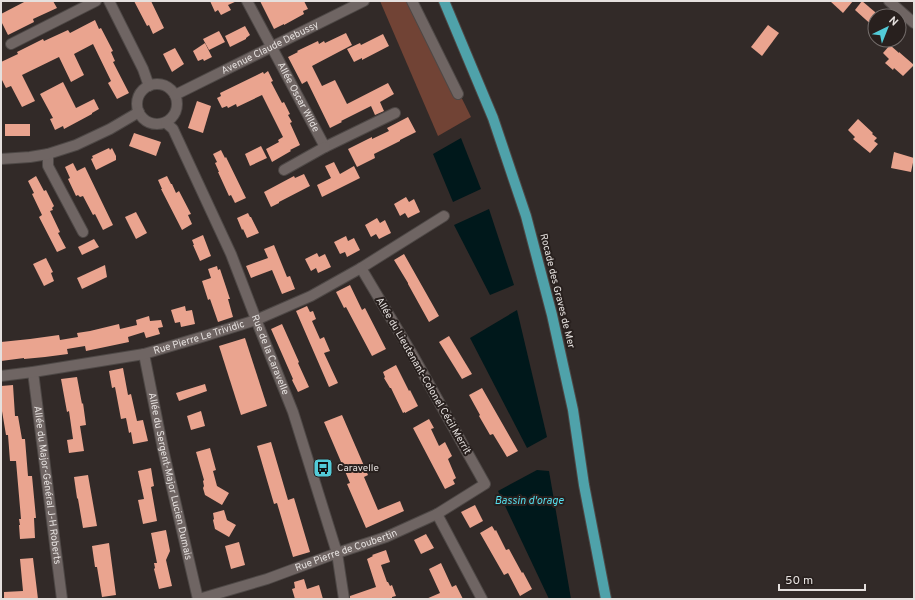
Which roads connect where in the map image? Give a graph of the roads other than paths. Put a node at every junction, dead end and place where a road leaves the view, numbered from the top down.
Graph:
1 (96, 1) edge
2 (109, 1) edge
3 (247, 1) edge
4 (364, 1) edge
5 (412, 1) edge
6 (444, 1) edge
7 (889, 1) edge
8 (914, 23) edge
9 (10, 44) dead end
10 (271, 47) junction
11 (149, 86) junction
12 (458, 94) dead end
13 (175, 95) junction
14 (139, 112) junction
15 (395, 113) dead end
16 (166, 123) junction
17 (325, 147) junction
18 (48, 154) junction
19 (1, 159) edge
20 (284, 170) dead end
21 (444, 216) dead end
22 (83, 232) dead end
23 (361, 268) junction
24 (256, 320) junction
25 (144, 354) junction
26 (33, 372) junction
27 (1, 376) edge
28 (485, 484) joint
29 (437, 514) junction
30 (337, 554) junction
31 (62, 599) edge
32 (199, 599) edge
33 (344, 599) edge
34 (482, 599) edge
35 (606, 599) edge

1 - 9 street
2 - 11 street
3 - 10 street, Allée Oscar Wilde
4 - 10 street, Avenue Claude Debussy
5 - 12 street
6 - 35 main road, Rocade des Graves de Mer
7 - 8 street
10 - 13 street, Avenue Claude Debussy
10 - 17 street, Allée Oscar Wilde
11 - 13 street
11 - 14 street
13 - 16 street
14 - 16 street
14 - 18 street
15 - 17 street
16 - 24 street, Rue de la Caravelle
17 - 20 street
18 - 19 street
18 - 22 street
21 - 23 street, Rue Pierre Le Trividic
23 - 24 street, Rue Pierre Le Trividic
23 - 28 street, Allée du Lieutenant-Colonel Cécil Merrit
24 - 25 street, Rue Pierre Le Trividic
24 - 30 street, Rue de la Caravelle
25 - 26 street, Rue Pierre Le Trividic
25 - 32 street, Allée du Sergent-Major Lucien Dumais
26 - 27 street, Rue Pierre Le Trividic
26 - 31 street, Allée du Major-Général J-H Roberts
28 - 29 street, Rue Pierre de Coubertin
29 - 30 street, Rue Pierre de Coubertin
29 - 34 street
30 - 32 street, Rue Pierre de Coubertin
30 - 33 street, Rue de la Caravelle

